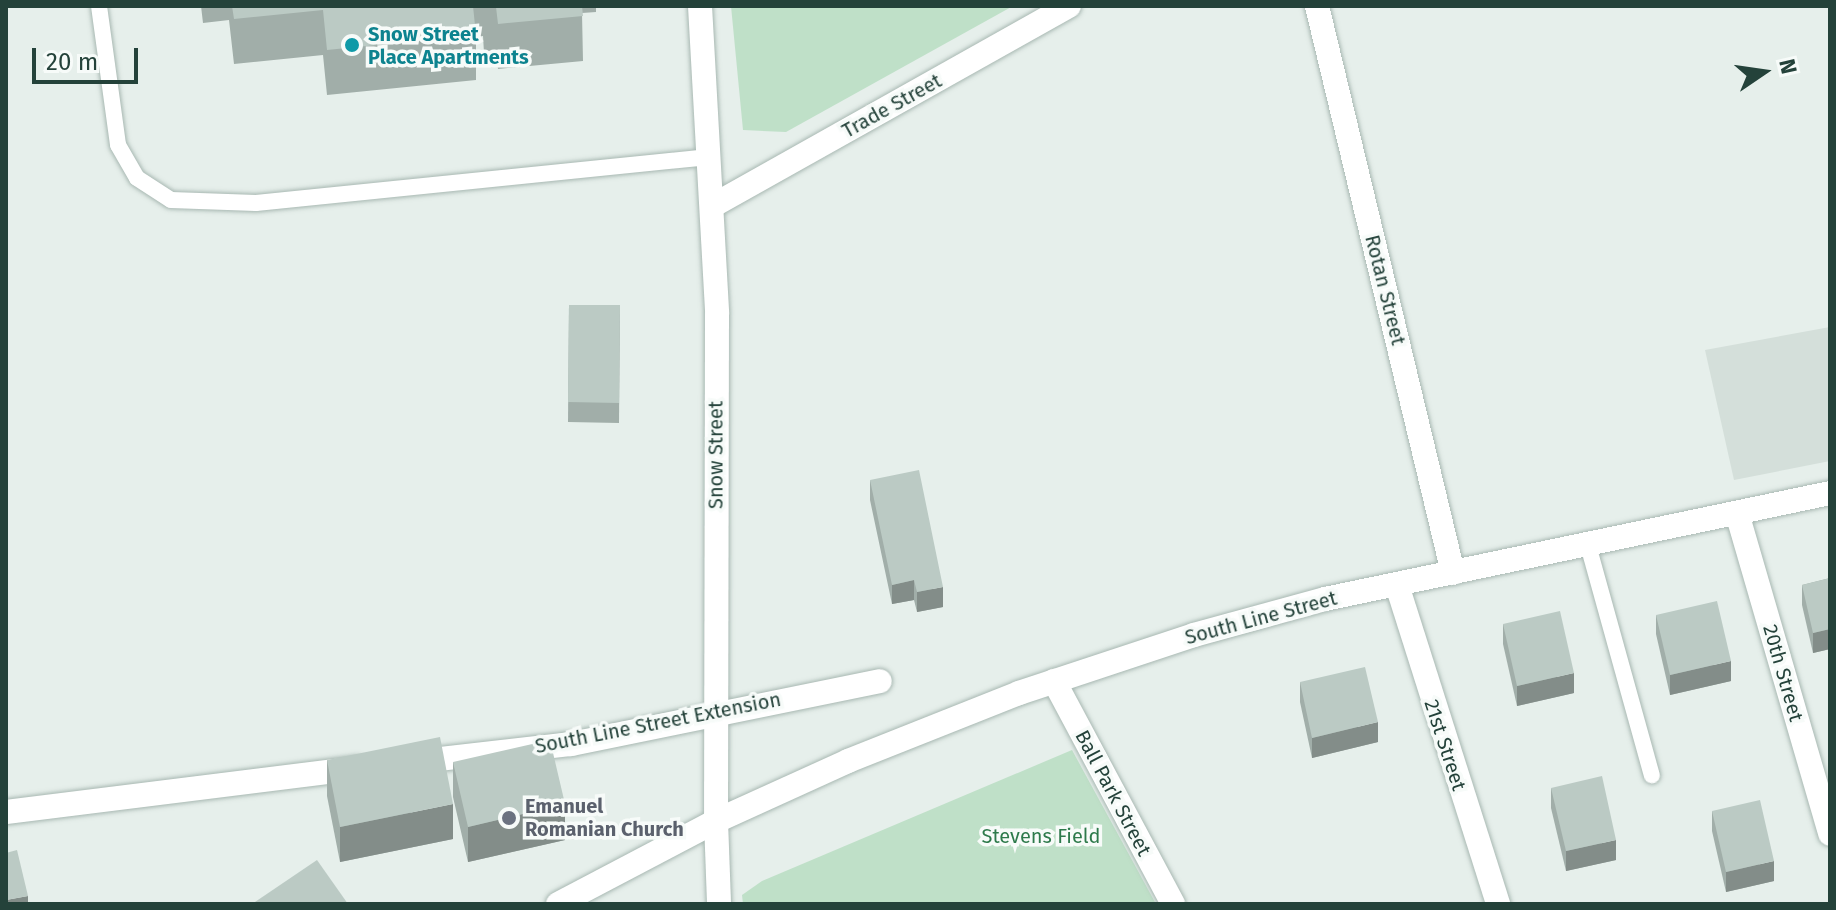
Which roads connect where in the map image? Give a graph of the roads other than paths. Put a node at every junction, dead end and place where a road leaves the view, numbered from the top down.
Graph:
1 (99, 6) edge
2 (700, 6) edge
3 (1069, 6) edge
4 (1317, 6) edge
5 (712, 157) junction
6 (714, 205) junction
7 (1830, 493) edge
8 (1737, 513) junction
9 (1588, 545) junction
10 (1453, 573) junction
11 (1397, 585) junction
12 (880, 681) dead end
13 (1054, 681) junction
14 (715, 712) junction
15 (1652, 775) dead end
16 (6, 812) edge
17 (716, 821) junction
18 (1830, 834) edge
19 (558, 904) edge
20 (719, 904) edge
21 (1173, 904) edge
22 (1498, 904) edge

1 - 5 lane
2 - 5 street, Snow Street
3 - 6 street, Trade Street
4 - 10 street, Rotan Street
5 - 6 street, Snow Street
6 - 14 street, Snow Street
7 - 8 street, South Line Street
8 - 9 street, South Line Street
8 - 18 street, 20th Street
9 - 10 street, South Line Street
9 - 15 lane
10 - 11 street, South Line Street
11 - 13 street, South Line Street
11 - 22 street, 21st Street
12 - 14 street, South Line Street Extension
13 - 17 street, South Line Street
13 - 21 street, Ball Park Street
14 - 16 street, South Line Street Extension
14 - 17 street, Snow Street
17 - 19 street, South Line Street
17 - 20 street, Snow Street

